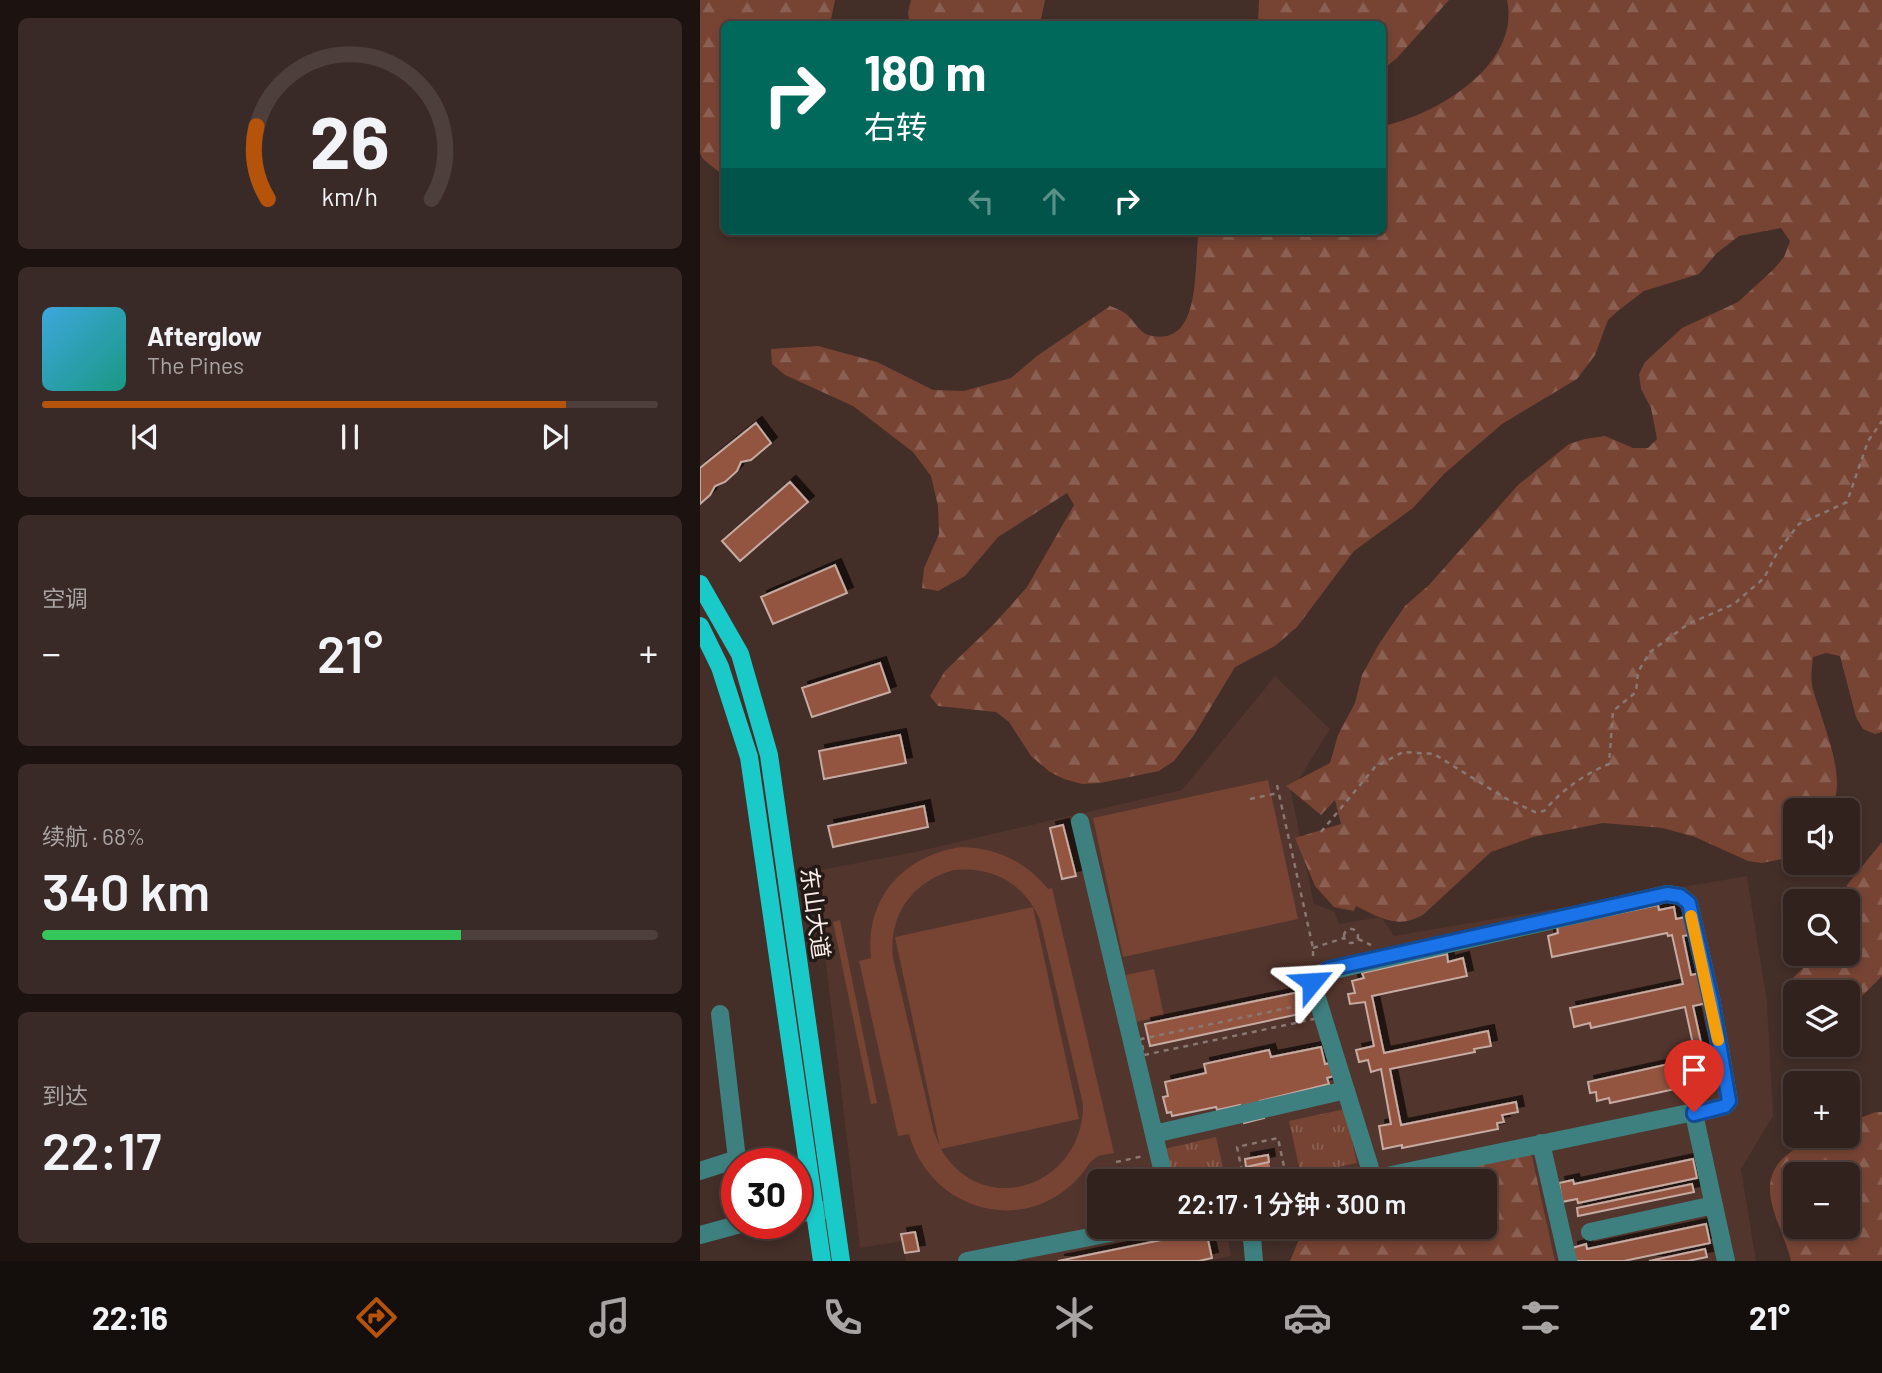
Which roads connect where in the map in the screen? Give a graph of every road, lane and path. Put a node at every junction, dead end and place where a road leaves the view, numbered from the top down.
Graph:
1 (1882, 421) edge
2 (700, 584) edge
3 (700, 626) edge
4 (1276, 785) dead end
5 (1278, 793) junction
6 (1250, 799) dead end
7 (1080, 822) dead end
8 (1321, 832) dead end
9 (1344, 938) junction
10 (1358, 939) junction
11 (1372, 945) dead end
12 (1313, 948) junction
13 (1312, 982) junction
14 (720, 1014) dead end
15 (1141, 1039) joint
16 (1346, 1090) junction
17 (1694, 1114) junction
18 (1154, 1134) junction
19 (1541, 1143) junction
20 (1156, 1153) dead end
21 (1116, 1162) dead end
22 (1162, 1169) edge
23 (1242, 1169) edge
24 (1284, 1169) edge
25 (1370, 1169) edge
26 (1420, 1169) edge
27 (700, 1171) edge
28 (1714, 1205) junction
29 (833, 1208) junction
30 (812, 1212) edge
31 (815, 1212) junction
32 (721, 1229) edge
33 (1590, 1232) dead end
34 (700, 1235) edge
35 (1087, 1238) edge
36 (1252, 1239) edge
37 (822, 1261) edge
38 (841, 1261) edge
39 (967, 1261) edge
40 (1254, 1261) edge
41 (1568, 1261) edge
42 (1726, 1261) edge

1 - 8 path
2 - 29 main road, 东山大道
3 - 31 main road, 东山大道
4 - 5 path
5 - 6 path
5 - 12 path
7 - 18 street
9 - 10 path
9 - 10 path
9 - 12 path
10 - 11 path
12 - 13 path
13 - 16 street
13 - 17 street
14 - 27 street
15 - 15 path
16 - 18 street
16 - 25 street
17 - 19 street
17 - 28 street
18 - 22 street
19 - 26 street
19 - 41 street
20 - 21 path
23 - 24 path
28 - 33 street
28 - 42 street
29 - 31 street
29 - 38 main road, 东山大道
30 - 31 street
31 - 37 main road, 东山大道
32 - 34 street
35 - 39 street
36 - 40 street

